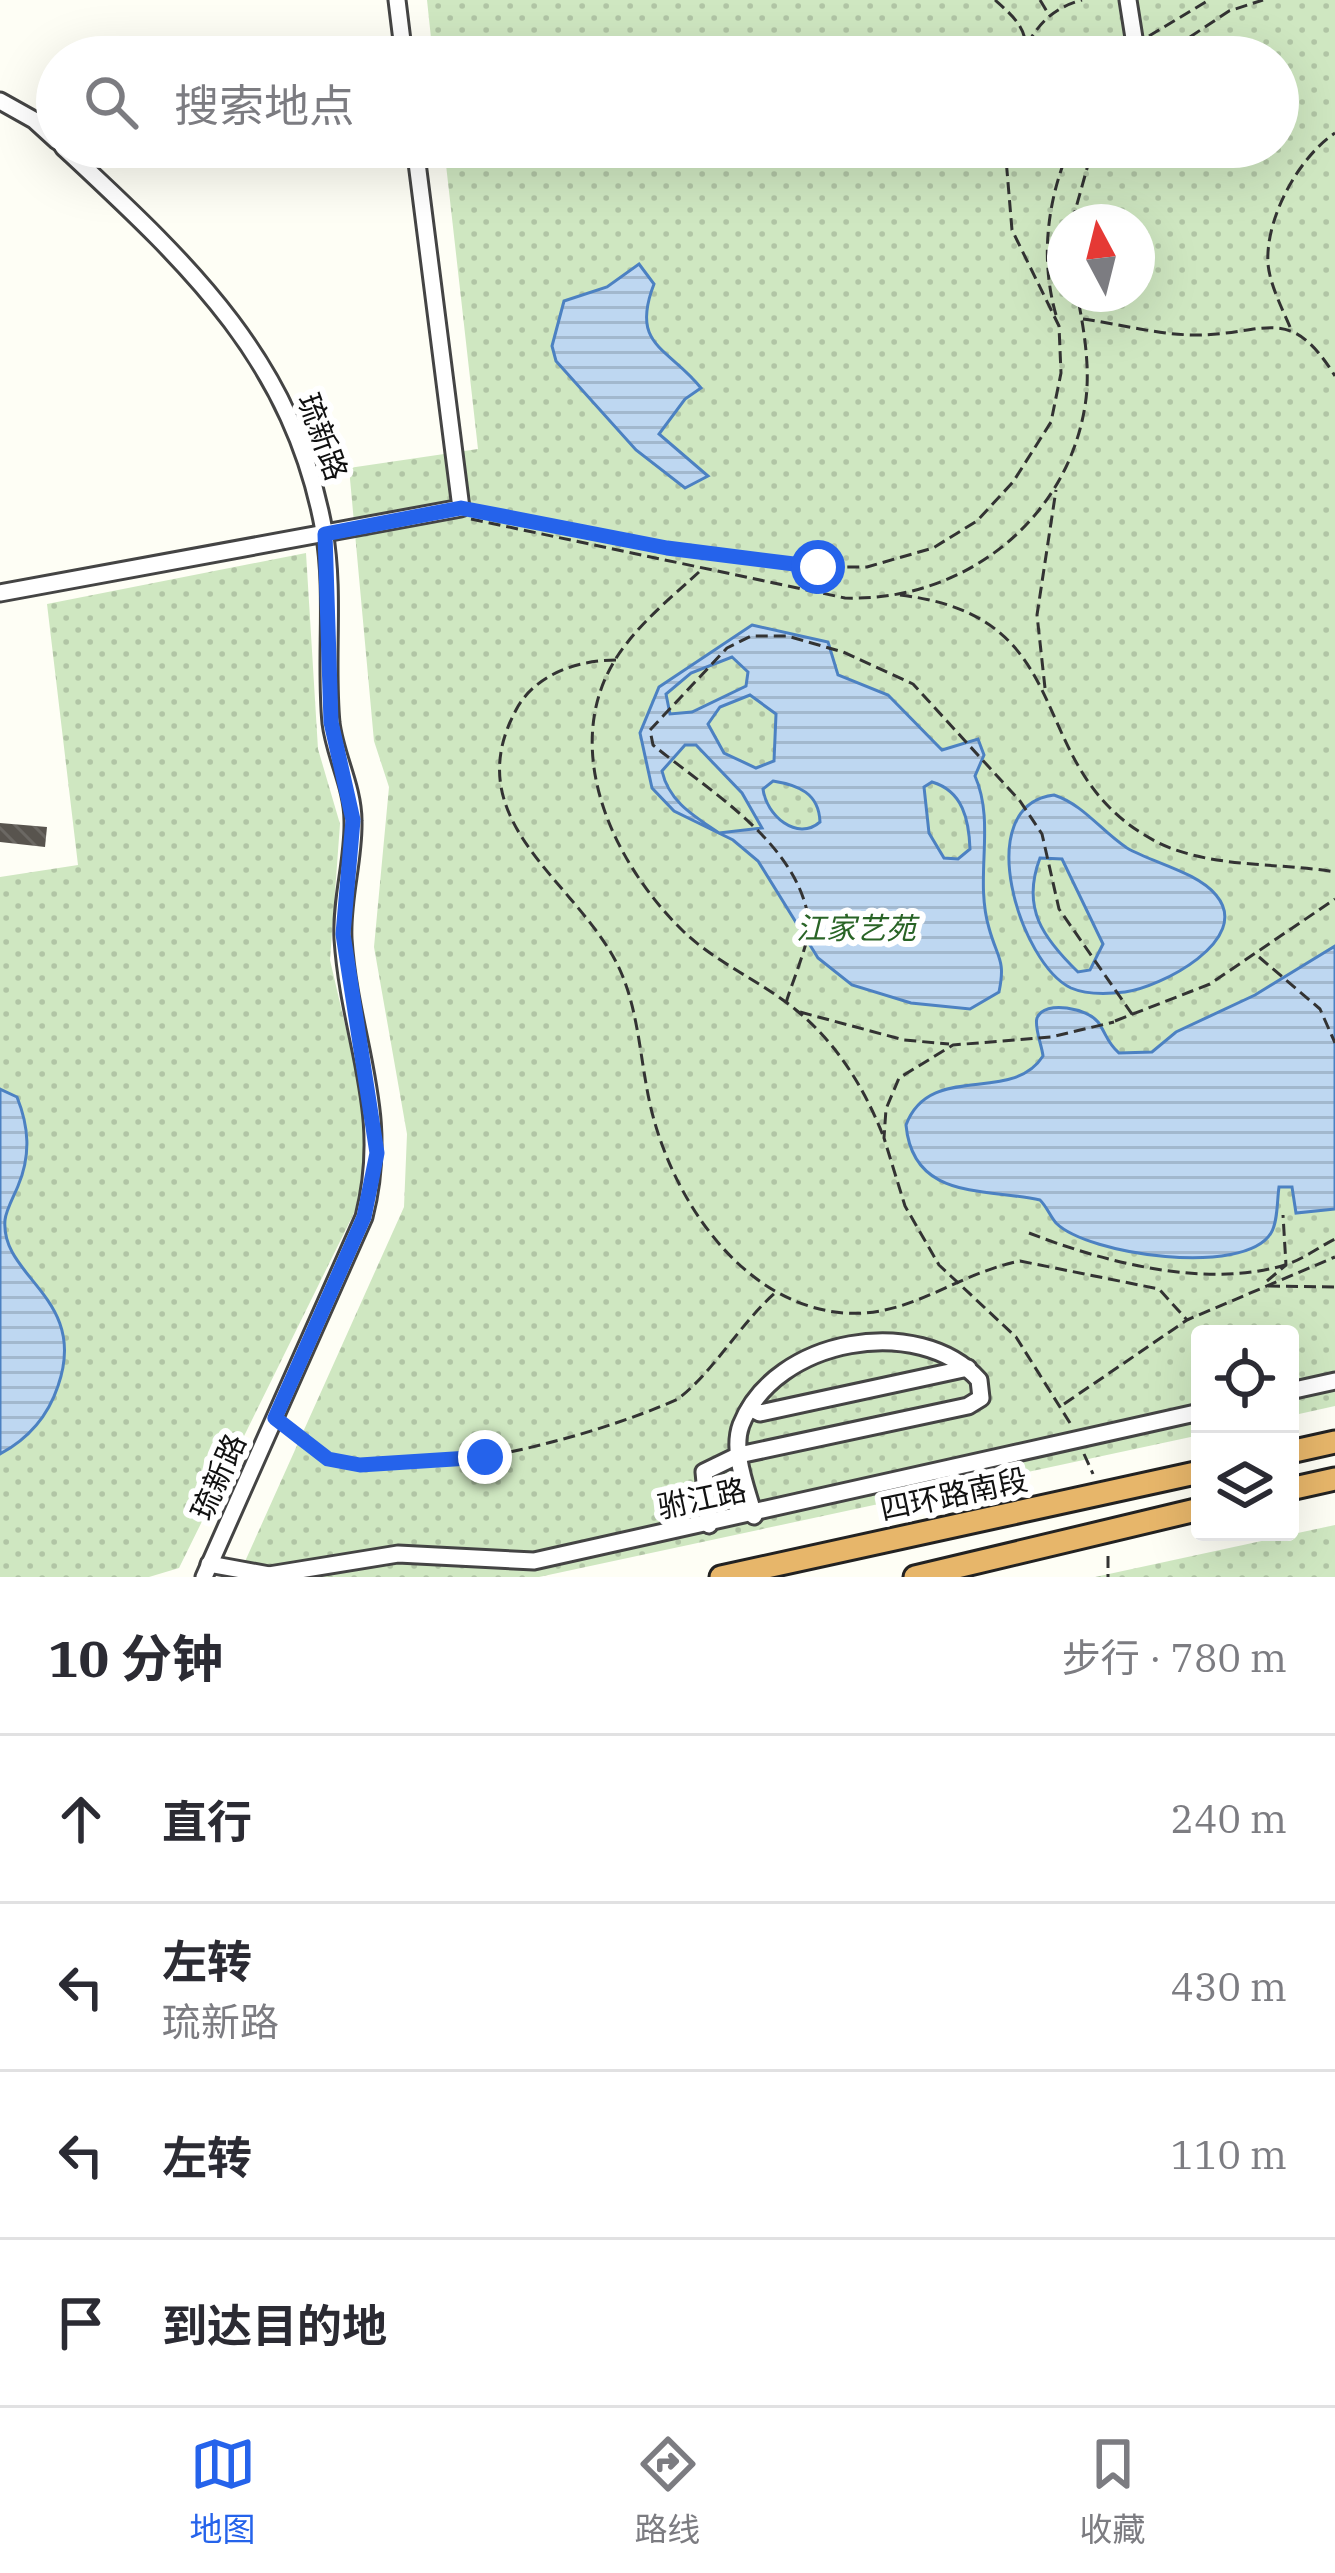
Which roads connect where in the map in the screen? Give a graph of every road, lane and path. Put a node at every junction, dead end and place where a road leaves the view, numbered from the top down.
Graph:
1 (397, 0) edge
2 (995, 0) edge
3 (1040, 0) edge
4 (1082, 0) edge
5 (1128, 0) edge
6 (1209, 0) edge
7 (1263, 0) edge
8 (1072, 2) edge
9 (1050, 16) junction
10 (401, 36) edge
11 (1024, 36) edge
12 (1034, 36) edge
13 (1134, 36) edge
14 (1153, 36) edge
15 (1192, 36) edge
16 (0, 101) edge
17 (36, 122) edge
18 (1335, 133) edge
19 (86, 168) edge
20 (418, 168) edge
21 (1007, 168) edge
22 (1064, 168) edge
23 (1088, 168) edge
24 (1077, 204) edge
25 (1080, 312) edge
26 (1081, 319) junction
27 (1059, 326) junction
28 (1290, 327) junction
29 (1335, 376) edge
30 (1056, 488) junction
31 (461, 508) junction
32 (325, 534) junction
33 (700, 571) junction
34 (0, 593) edge
35 (898, 594) junction
36 (616, 660) junction
37 (1046, 692) junction
38 (1335, 872) edge
39 (1335, 899) edge
40 (1258, 956) junction
41 (786, 1003) junction
42 (798, 1011) junction
43 (1134, 1017) junction
44 (1335, 1043) edge
45 (952, 1045) junction
46 (884, 1138) junction
47 (1283, 1215) dead end
48 (1029, 1233) dead end
49 (1335, 1239) edge
50 (1335, 1257) edge
51 (1286, 1265) junction
52 (960, 1284) junction
53 (1261, 1286) junction
54 (1335, 1287) edge
55 (776, 1292) junction
56 (1187, 1320) junction
57 (968, 1368) junction
58 (1335, 1381) edge
59 (1299, 1389) edge
60 (1061, 1406) junction
61 (750, 1408) junction
62 (1191, 1414) edge
63 (275, 1418) junction
64 (1078, 1440) junction
65 (1335, 1442) edge
66 (1299, 1450) edge
67 (739, 1455) junction
68 (1093, 1474) dead end
69 (1191, 1474) edge
70 (1335, 1479) edge
71 (1299, 1487) edge
72 (1191, 1511) edge
73 (754, 1516) junction
74 (709, 1525) junction
75 (1108, 1556) dead end
76 (207, 1571) edge
77 (721, 1577) edge
78 (915, 1577) edge
79 (1108, 1577) edge

1 - 10 street
2 - 11 path
3 - 9 path
4 - 8 path
5 - 13 street
6 - 14 path
7 - 15 path
8 - 9 path
9 - 12 path
16 - 17 street, 琉新路
18 - 28 path
19 - 32 street, 琉新路
20 - 31 street
21 - 27 path
22 - 27 path
23 - 24 path
25 - 26 path
26 - 28 path
26 - 30 path
27 - 31 path
28 - 29 path
30 - 35 path
30 - 37 path
31 - 32 street
31 - 33 path
32 - 34 street
32 - 63 street, 琉新路
33 - 35 path
33 - 36 path
35 - 37 path
36 - 41 path
36 - 55 path
37 - 38 path
39 - 40 path
40 - 43 path
40 - 44 path
41 - 42 path
41 - 43 path
42 - 45 path
42 - 46 path
43 - 45 path
45 - 46 path
46 - 52 path
47 - 51 path
48 - 51 path
49 - 51 path
50 - 53 path
51 - 53 path
52 - 55 path
52 - 56 path
52 - 60 path
53 - 54 path
53 - 56 path
55 - 63 path
56 - 60 path
57 - 61 street
57 - 61 street
57 - 67 street
58 - 59 street
60 - 64 path
61 - 67 street
62 - 64 street, 驸江路
63 - 76 street, 琉新路
64 - 68 path
64 - 73 street, 驸江路
65 - 66 highway
67 - 73 street
67 - 74 street
69 - 77 highway, 四环路南段
70 - 71 highway
72 - 78 highway
73 - 74 street, 驸江路
74 - 76 street, 驸江路
75 - 79 path

